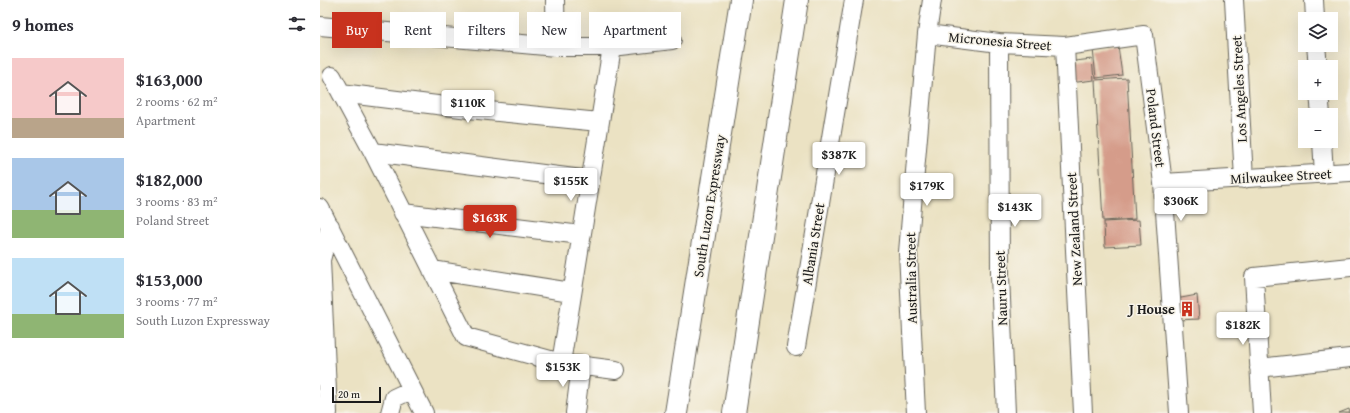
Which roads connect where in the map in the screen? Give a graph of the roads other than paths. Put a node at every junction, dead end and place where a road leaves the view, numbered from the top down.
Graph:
1 (555, 0) edge
2 (741, 0) edge
3 (797, 0) edge
4 (854, 0) edge
5 (932, 0) edge
6 (1234, 0) edge
7 (1314, 0) edge
8 (555, 12) edge
9 (1315, 12) edge
10 (320, 26) edge
11 (927, 34) junction
12 (1144, 35) joint
13 (999, 43) junction
14 (527, 44) edge
15 (1064, 46) junction
16 (612, 48) edge
17 (332, 76) dead end
18 (341, 93) junction
19 (599, 122) junction
20 (1322, 148) edge
21 (373, 152) junction
22 (1350, 172) edge
23 (1324, 174) junction
24 (1244, 179) junction
25 (590, 180) junction
26 (1163, 183) junction
27 (320, 208) edge
28 (403, 213) junction
29 (330, 226) junction
30 (581, 235) junction
31 (1350, 267) edge
32 (432, 270) junction
33 (571, 292) junction
34 (796, 347) dead end
35 (1350, 358) edge
36 (561, 363) junction
37 (581, 366) junction
38 (1260, 368) junction
39 (616, 370) dead end
40 (411, 390) junction
41 (328, 413) edge
42 (390, 413) edge
43 (424, 413) edge
44 (575, 413) edge
45 (676, 413) edge
46 (734, 413) edge
47 (916, 413) edge
48 (1006, 413) edge
49 (1083, 413) edge
50 (1179, 413) edge
51 (1262, 413) edge

1 - 8 street
2 - 45 highway, South Luzon Expressway
3 - 46 highway
4 - 34 street, Albania Street
5 - 11 street, Australia Street
6 - 24 street, Los Angeles Street
7 - 9 street
10 - 14 street
11 - 13 street, Micronesia Street
11 - 47 street, Australia Street
12 - 15 street, Micronesia Street
12 - 26 street, Poland Street
13 - 15 street, Micronesia Street
13 - 48 street, Nauru Street
15 - 49 street, New Zealand Street
16 - 19 street
17 - 18 street
18 - 19 street
18 - 21 street
19 - 25 street
20 - 23 street
21 - 25 street
21 - 28 street
22 - 23 street, Milwaukee Street
23 - 24 street, Milwaukee Street
24 - 26 street, Milwaukee Street
25 - 30 street
26 - 50 street, Poland Street
27 - 29 street
28 - 30 street
28 - 32 street
29 - 40 street
29 - 41 street
30 - 33 street
31 - 38 street
32 - 33 street
32 - 36 street
33 - 36 street
35 - 38 street
36 - 37 street
37 - 39 street
37 - 44 street
38 - 51 street
40 - 42 street
40 - 43 street

